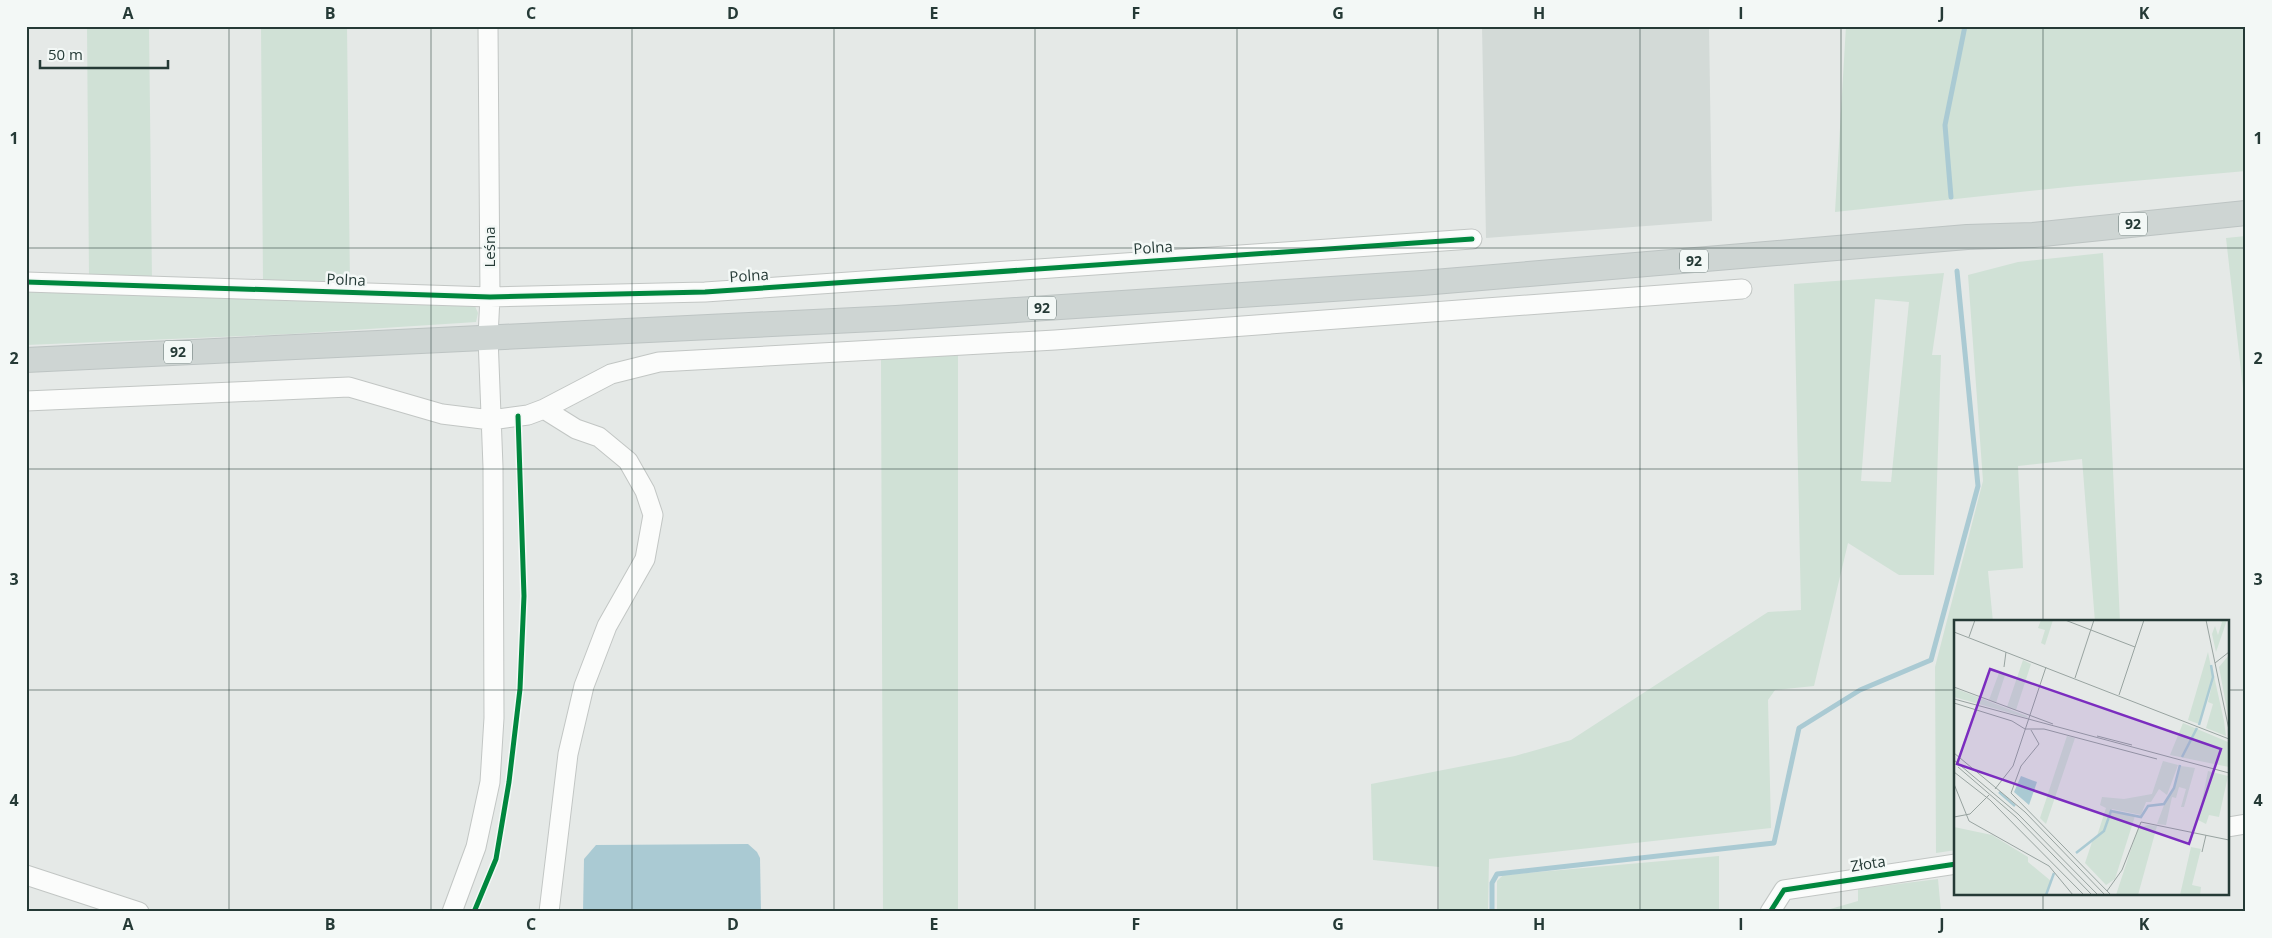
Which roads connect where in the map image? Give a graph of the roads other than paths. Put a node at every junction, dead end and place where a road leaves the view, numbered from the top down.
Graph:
1 (488, 26) edge
2 (2246, 199) edge
3 (2246, 213) edge
4 (1967, 237) junction
5 (1472, 239) dead end
6 (26, 282) edge
7 (1742, 289) dead end
8 (490, 297) junction
9 (488, 337) junction
10 (26, 360) edge
11 (26, 401) edge
12 (544, 409) junction
13 (491, 420) junction
14 (2246, 824) edge
15 (2230, 827) edge
16 (1954, 864) edge
17 (26, 876) edge
18 (139, 912) edge
19 (452, 912) edge
20 (549, 912) edge
21 (1770, 912) edge

1 - 8 street, Leśna
2 - 4 main road, 92
3 - 4 main road, 92
4 - 9 main road, 92
5 - 8 street, Polna
6 - 8 street, Polna
7 - 12 street
8 - 9 street, Leśna
9 - 10 main road, 92
9 - 13 street, Leśna
11 - 13 street
12 - 13 street
12 - 20 street
13 - 19 street, Leśna
14 - 15 street
16 - 21 street, Złota
17 - 18 street

